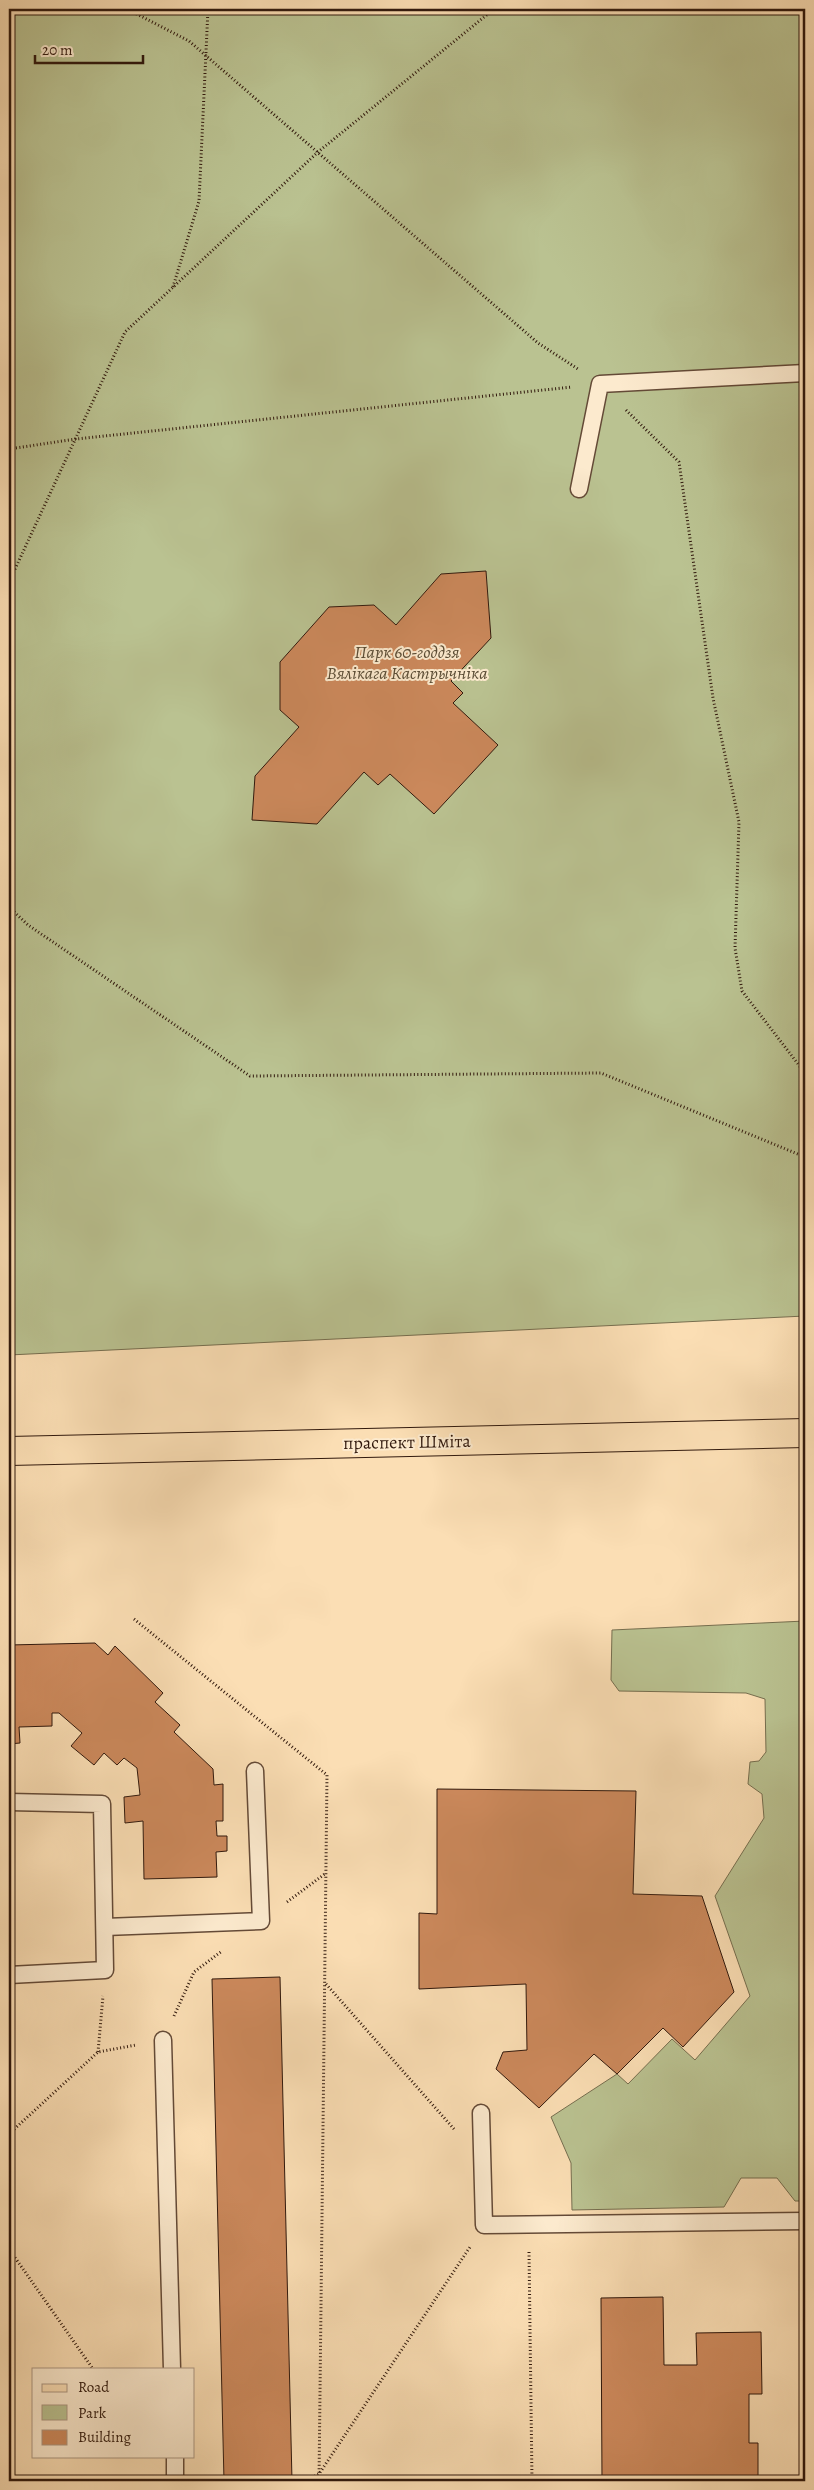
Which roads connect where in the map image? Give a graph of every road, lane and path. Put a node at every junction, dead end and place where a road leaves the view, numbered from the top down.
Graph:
1 (127, 9) edge
2 (208, 9) edge
3 (494, 9) edge
4 (205, 54) junction
5 (318, 152) junction
6 (173, 288) junction
7 (805, 372) edge
8 (600, 384) junction
9 (76, 439) junction
10 (9, 449) edge
11 (579, 489) dead end
12 (9, 582) edge
13 (9, 907) edge
14 (805, 1073) edge
15 (805, 1157) edge
16 (805, 1433) edge
17 (9, 1451) edge
18 (134, 1619) dead end
19 (9, 1636) edge
20 (10, 1645) edge
21 (12, 1743) dead end
22 (255, 1771) dead end
23 (11, 1802) edge
24 (326, 1872) junction
25 (261, 1921) junction
26 (105, 1927) junction
27 (105, 1970) junction
28 (9, 1975) edge
29 (325, 1984) junction
30 (163, 2040) junction
31 (98, 2052) junction
32 (481, 2113) dead end
33 (9, 2134) edge
34 (483, 2161) junction
35 (805, 2221) edge
36 (484, 2225) junction
37 (529, 2226) junction
38 (9, 2249) edge
39 (92, 2368) edge
40 (172, 2368) edge
41 (175, 2458) edge
42 (319, 2474) junction
43 (175, 2481) edge
44 (305, 2481) edge
45 (319, 2481) edge
46 (532, 2481) edge

1 - 4 path
2 - 4 path
3 - 5 path
4 - 5 path
4 - 6 path
5 - 6 path
5 - 8 path
6 - 9 path
7 - 8 lane
8 - 9 path
8 - 11 lane
8 - 14 path
9 - 10 path
9 - 12 path
13 - 15 path
16 - 17 main road, праспект Шміта
18 - 24 path
19 - 20 path
21 - 23 path
22 - 25 lane
23 - 26 lane
24 - 25 path
24 - 29 path
25 - 26 lane
25 - 30 path
26 - 27 lane
27 - 28 lane
27 - 31 path
29 - 34 path
29 - 42 path
30 - 31 path
30 - 40 lane
31 - 33 path
32 - 34 lane
34 - 36 lane
35 - 37 lane
36 - 37 lane
36 - 42 path
37 - 46 path
38 - 39 path
41 - 43 lane
42 - 44 path
42 - 45 path

